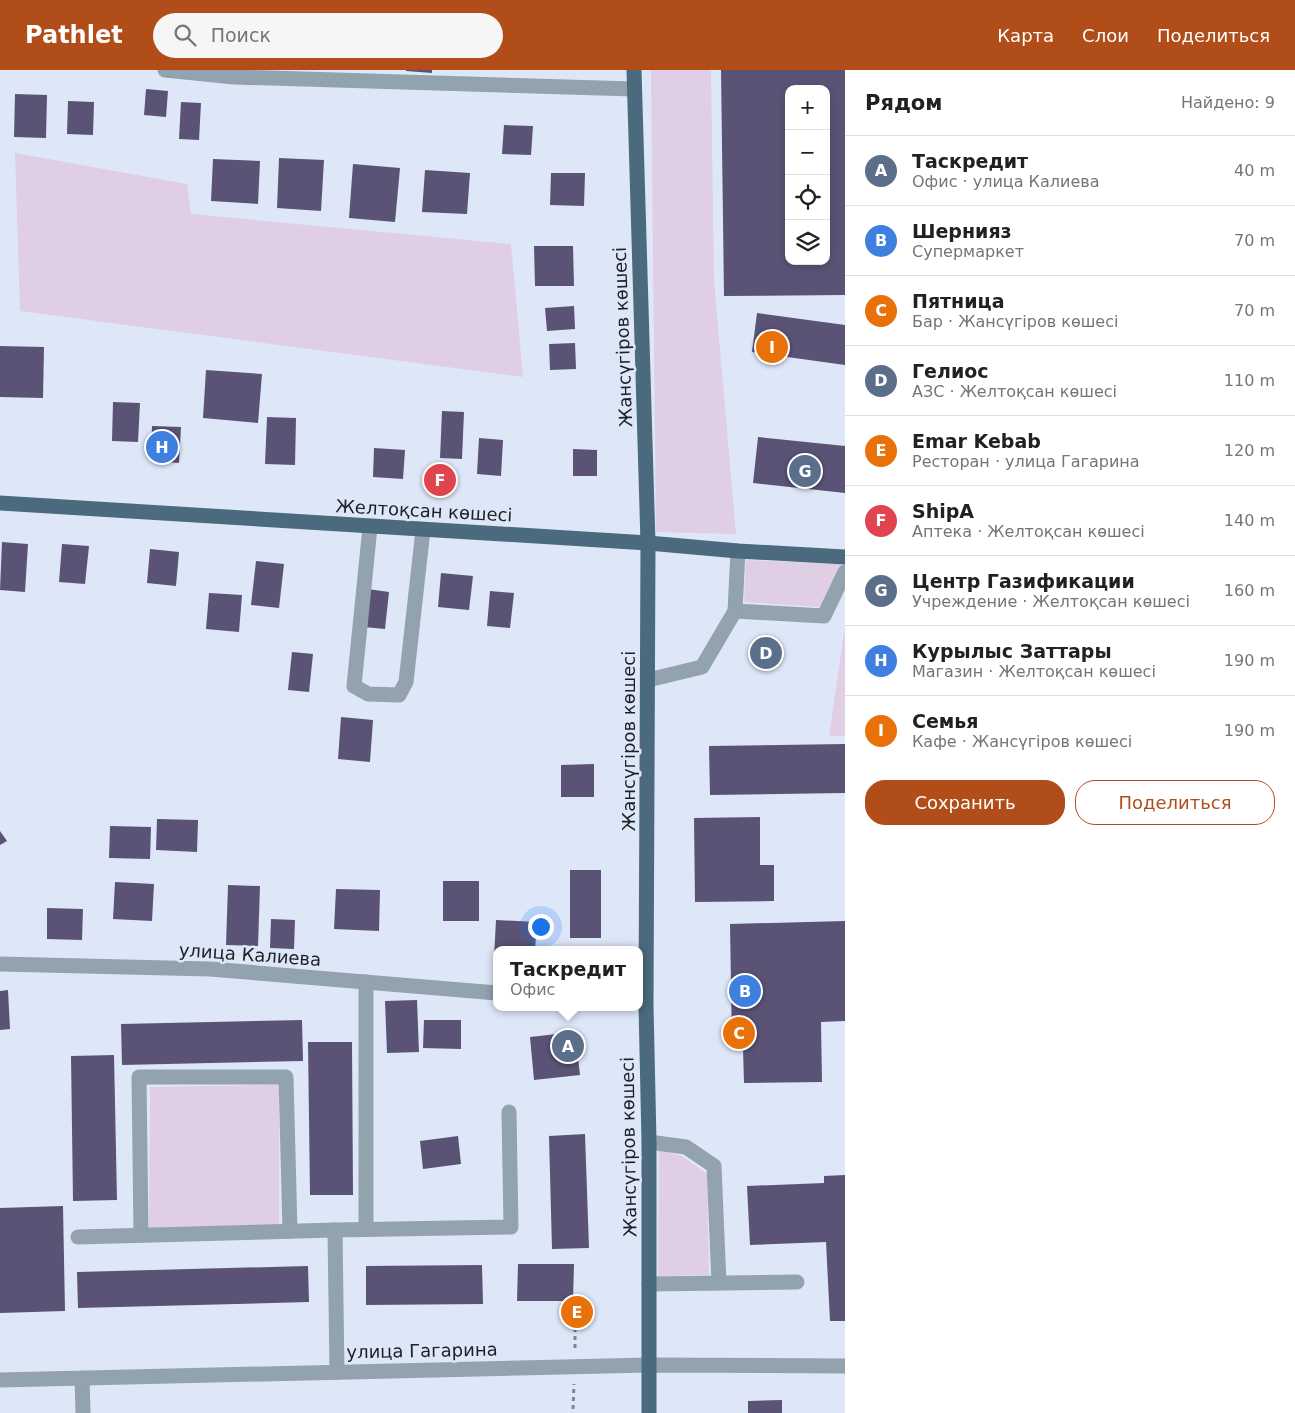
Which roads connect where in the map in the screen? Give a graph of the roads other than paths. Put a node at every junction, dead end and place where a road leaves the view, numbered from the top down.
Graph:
1 (164, 70) edge
2 (634, 70) edge
3 (634, 89) junction
4 (0, 504) edge
5 (370, 526) junction
6 (422, 530) junction
7 (648, 543) junction
8 (738, 551) junction
9 (845, 557) edge
10 (845, 572) edge
11 (735, 611) junction
12 (648, 680) junction
13 (0, 964) edge
14 (366, 982) junction
15 (493, 993) edge
16 (643, 1005) edge
17 (508, 1112) dead end
18 (649, 1142) junction
19 (366, 1229) junction
20 (335, 1230) junction
21 (290, 1231) junction
22 (141, 1236) junction
23 (78, 1238) dead end
24 (797, 1282) dead end
25 (719, 1283) junction
26 (649, 1284) junction
27 (649, 1365) junction
28 (845, 1366) edge
29 (337, 1372) junction
30 (82, 1378) junction
31 (0, 1380) edge
32 (82, 1413) edge
33 (650, 1413) edge

1 - 3 street
2 - 3 main road, Жансүгіров көшесі
3 - 7 main road, Жансүгіров көшесі
4 - 5 main road, Желтоқсан көшесі
5 - 6 main road, Желтоқсан көшесі
5 - 6 street
6 - 7 main road, Желтоқсан көшесі
7 - 8 main road, Желтоқсан көшесі
7 - 12 main road, Жансүгіров көшесі
8 - 9 main road, Желтоқсан көшесі
8 - 11 street
10 - 11 street
11 - 12 street
12 - 16 main road, Жансүгіров көшесі
13 - 14 street, улица Калиева
14 - 15 street, улица Калиева
14 - 19 street
16 - 18 main road, Жансүгіров көшесі
17 - 19 street
18 - 25 street
18 - 26 main road, Жансүгіров көшесі
19 - 20 street
20 - 21 street
20 - 29 street
21 - 22 street
21 - 22 street
22 - 23 street
24 - 25 street
25 - 26 street
26 - 27 main road, Жансүгіров көшесі
27 - 28 street, улица Гагарина
27 - 29 street, улица Гагарина
27 - 33 main road, Жансүгіров көшесі
29 - 30 street, улица Гагарина
30 - 31 street, улица Гагарина
30 - 32 street

